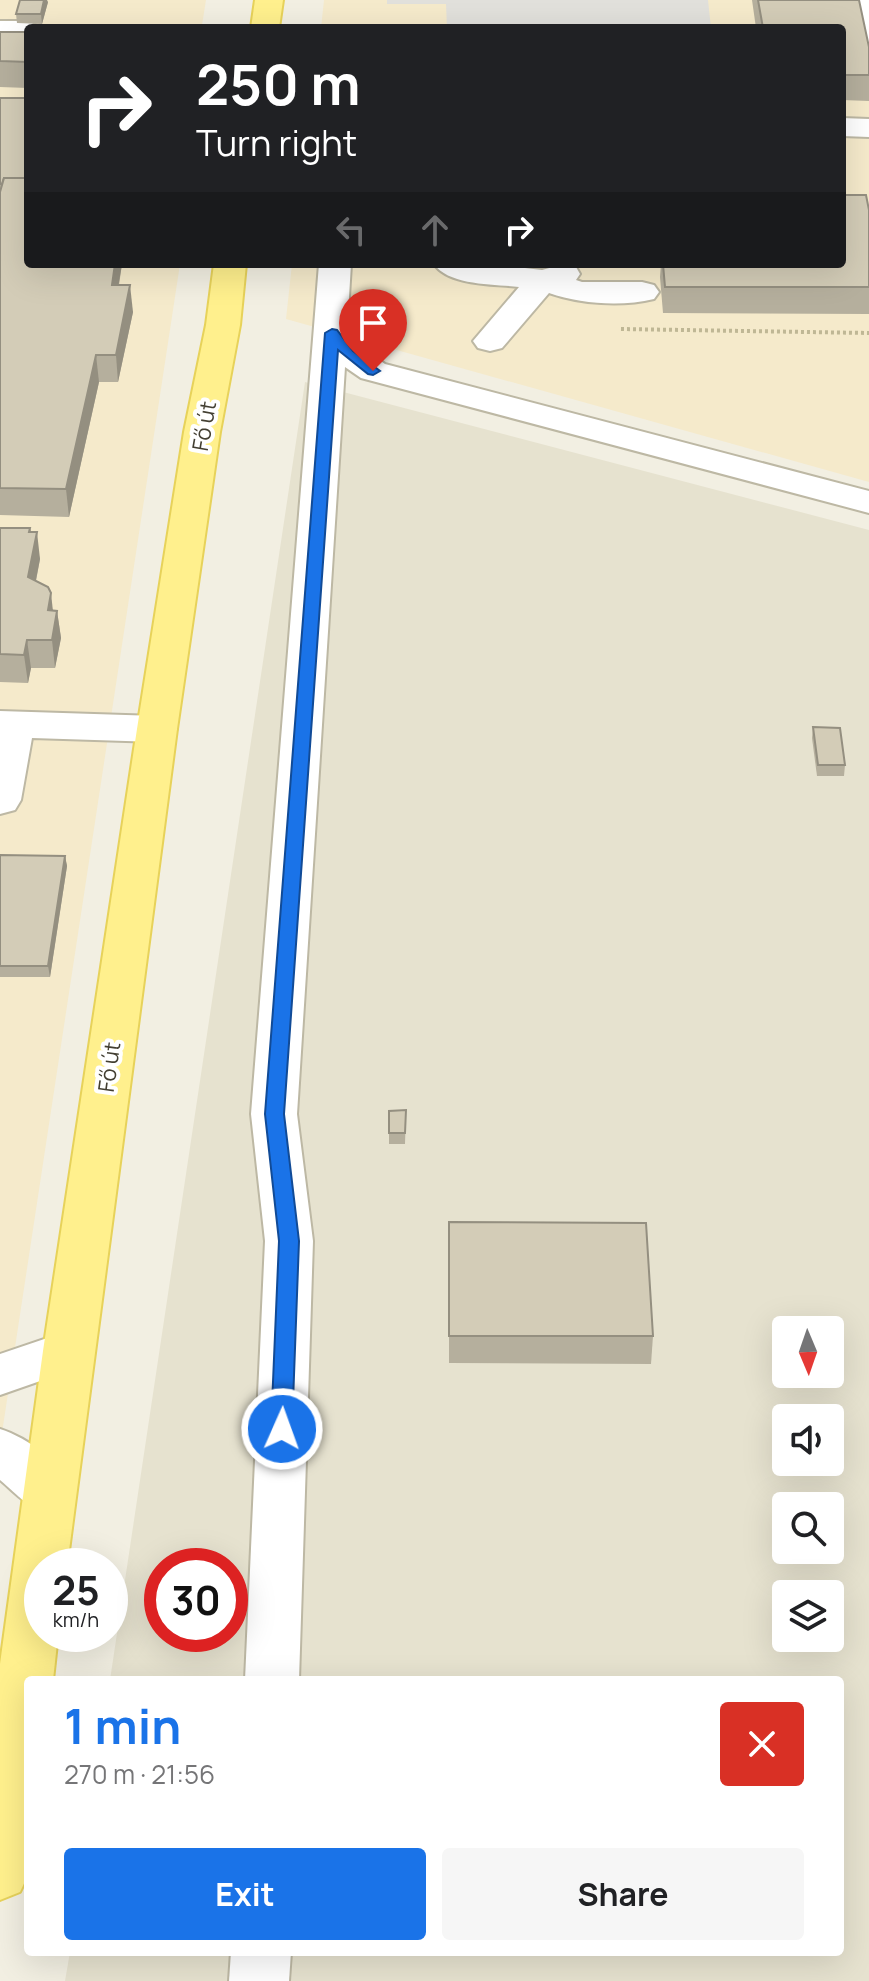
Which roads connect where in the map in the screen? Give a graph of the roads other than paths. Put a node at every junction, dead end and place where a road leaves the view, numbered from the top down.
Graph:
1 (269, 0) edge
2 (861, 0) edge
3 (266, 24) edge
4 (0, 30) edge
5 (24, 30) edge
6 (869, 37) edge
7 (846, 127) edge
8 (869, 128) edge
9 (230, 268) edge
10 (335, 268) edge
11 (461, 268) edge
12 (543, 280) junction
13 (644, 280) dead end
14 (332, 333) junction
15 (490, 341) dead end
16 (869, 502) edge
17 (7, 724) edge
18 (157, 729) junction
19 (0, 798) edge
20 (68, 1351) junction
21 (0, 1375) edge
22 (0, 1450) edge
23 (49, 1490) junction
24 (25, 1676) edge
25 (272, 1676) edge
26 (24, 1685) edge
27 (0, 1873) edge
28 (261, 1956) edge
29 (259, 1981) edge

1 - 3 main road
2 - 6 street
4 - 5 street
7 - 8 street
9 - 18 main road, Fő út
10 - 14 street
11 - 12 street
12 - 13 street
12 - 15 street
14 - 16 street
14 - 25 street
17 - 18 street
17 - 19 street
18 - 20 main road, Fő út
20 - 21 street
20 - 23 main road, Fő út
22 - 23 street
23 - 24 main road, Fő út
26 - 27 main road, Fő út
28 - 29 street

